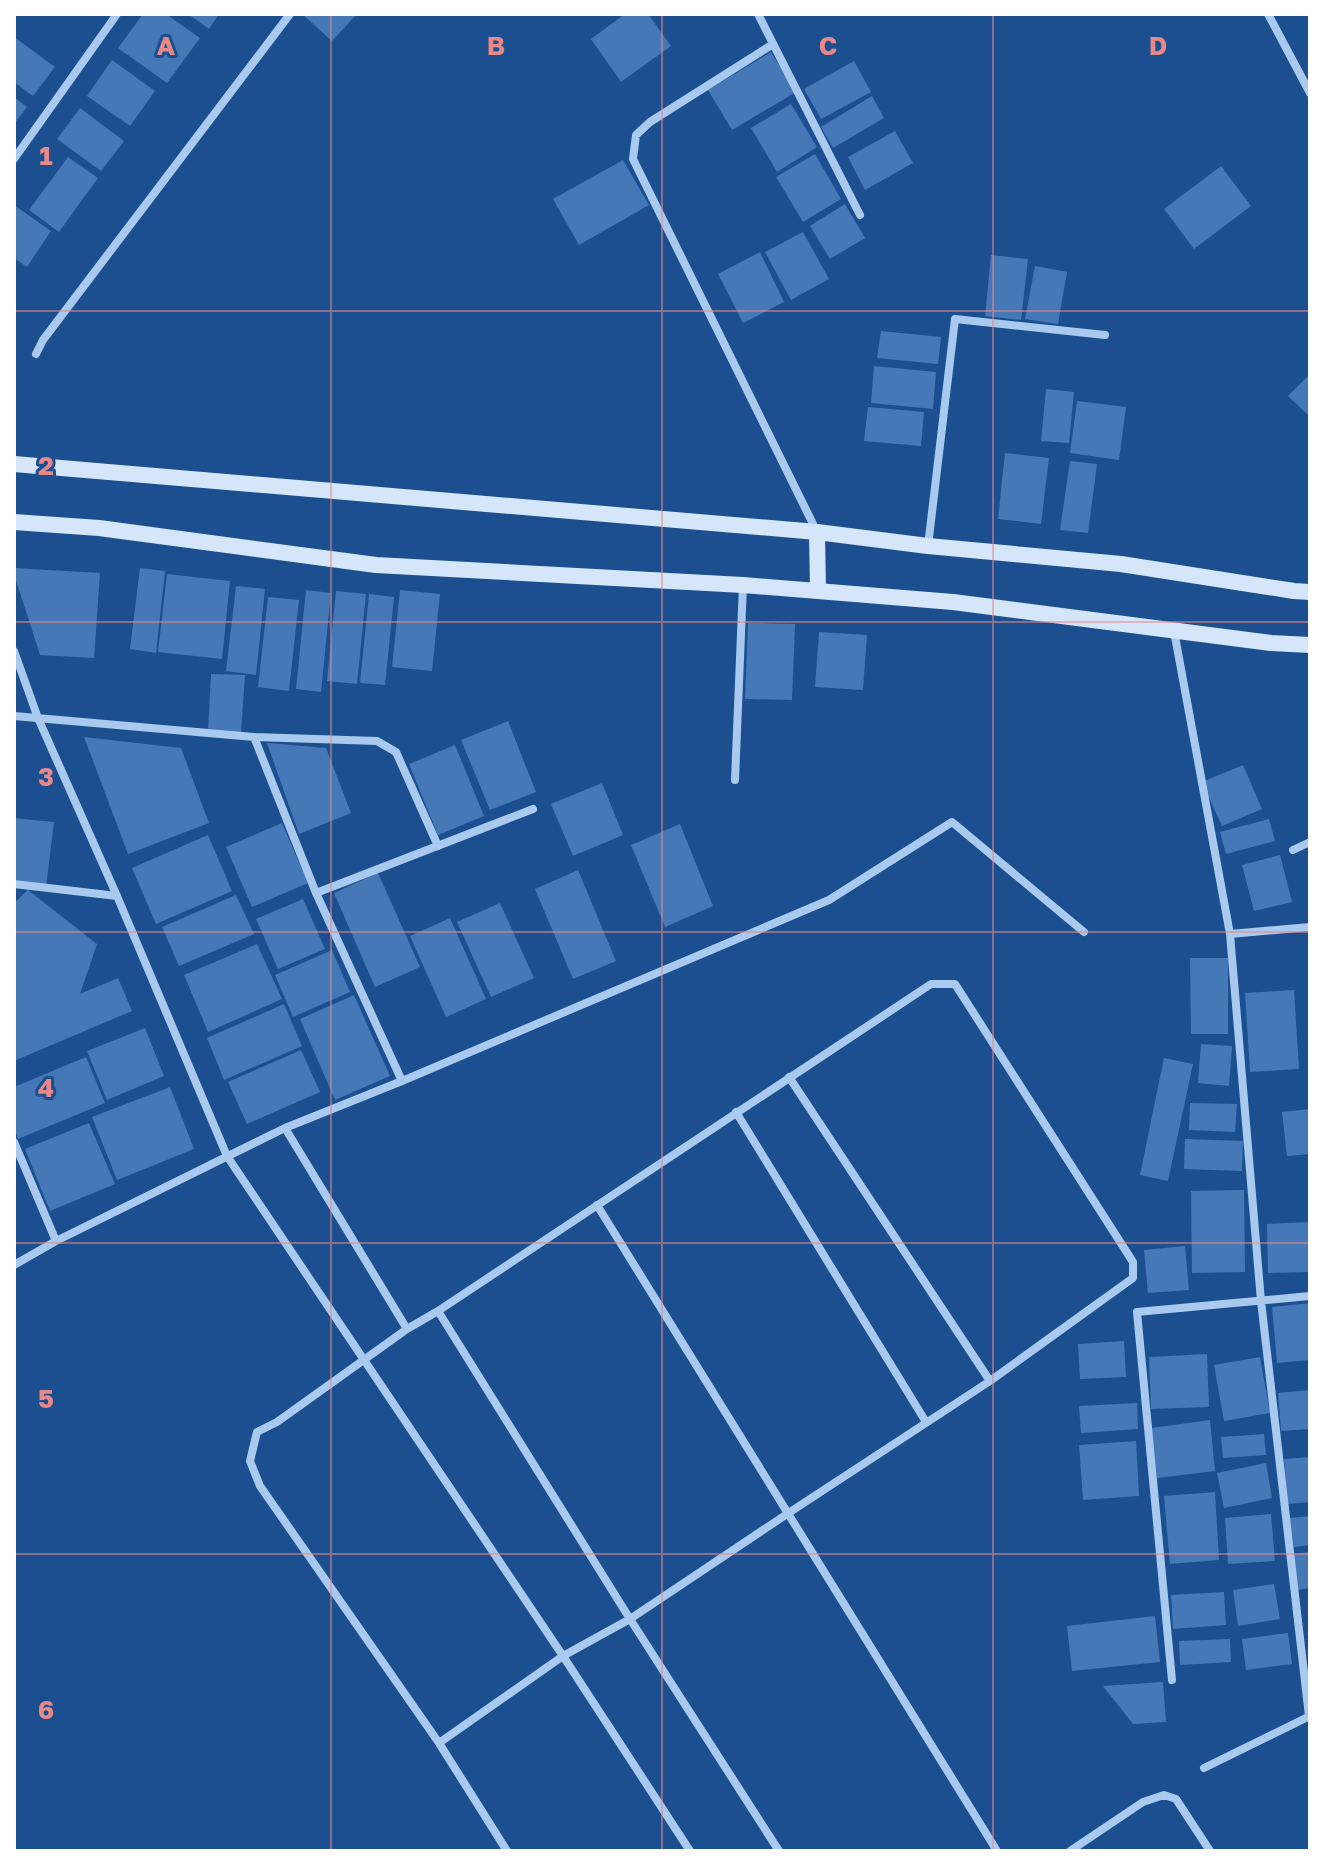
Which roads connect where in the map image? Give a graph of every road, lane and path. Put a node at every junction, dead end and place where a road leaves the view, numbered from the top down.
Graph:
1 (117, 14) edge
2 (290, 14) edge
3 (758, 14) edge
4 (1268, 14) edge
5 (773, 44) junction
6 (1310, 93) edge
7 (14, 159) edge
8 (860, 215) dead end
9 (1105, 335) dead end
10 (36, 354) dead end
11 (14, 464) edge
12 (14, 522) edge
13 (817, 532) junction
14 (928, 546) junction
15 (743, 585) junction
16 (818, 591) junction
17 (1310, 592) edge
18 (1174, 631) junction
19 (1310, 645) edge
20 (14, 651) edge
21 (14, 716) edge
22 (38, 718) junction
23 (254, 737) junction
24 (735, 780) dead end
25 (533, 809) dead end
26 (1310, 842) edge
27 (438, 846) junction
28 (1293, 850) dead end
29 (14, 884) edge
30 (316, 893) junction
31 (117, 896) junction
32 (1310, 927) edge
33 (1084, 932) dead end
34 (1230, 934) junction
35 (789, 1077) junction
36 (402, 1081) junction
37 (736, 1112) junction
38 (285, 1128) junction
39 (14, 1142) edge
40 (227, 1156) junction
41 (597, 1205) junction
42 (56, 1241) junction
43 (14, 1265) edge
44 (1310, 1296) edge
45 (1261, 1301) junction
46 (438, 1311) junction
47 (407, 1329) junction
48 (364, 1358) junction
49 (990, 1381) junction
50 (926, 1422) junction
51 (787, 1514) junction
52 (630, 1619) junction
53 (563, 1656) junction
54 (1172, 1680) dead end
55 (1310, 1716) edge
56 (439, 1743) junction
57 (1204, 1768) dead end
58 (507, 1851) edge
59 (690, 1851) edge
60 (779, 1851) edge
61 (997, 1851) edge
62 (1070, 1851) edge
63 (1210, 1851) edge

1 - 7 street
2 - 10 street
3 - 5 street
4 - 6 street
5 - 8 street
5 - 13 street
9 - 14 street
11 - 13 main road
12 - 15 main road
13 - 14 main road
13 - 16 main road
14 - 17 main road
15 - 16 main road
15 - 24 street
16 - 18 main road
18 - 19 main road
18 - 34 street
20 - 22 street
21 - 22 street
22 - 23 street
22 - 31 street
23 - 27 street
23 - 30 street
25 - 27 street
26 - 28 street
27 - 30 street
29 - 31 street
30 - 36 street
31 - 40 street
32 - 34 street
33 - 36 street
34 - 45 street
35 - 37 street
35 - 49 street
35 - 49 street
36 - 38 street
37 - 41 street
37 - 50 street
38 - 40 street
38 - 47 street
39 - 42 street
40 - 42 street
40 - 48 street
41 - 46 street
41 - 51 street
42 - 43 street
44 - 45 street
45 - 54 street
45 - 55 street
46 - 47 street
46 - 52 street
47 - 48 street
48 - 53 street
48 - 56 street
49 - 50 street
50 - 51 street
51 - 52 street
51 - 61 street
52 - 53 street
52 - 60 street
53 - 56 street
53 - 59 street
55 - 57 street
56 - 58 street
62 - 63 street

